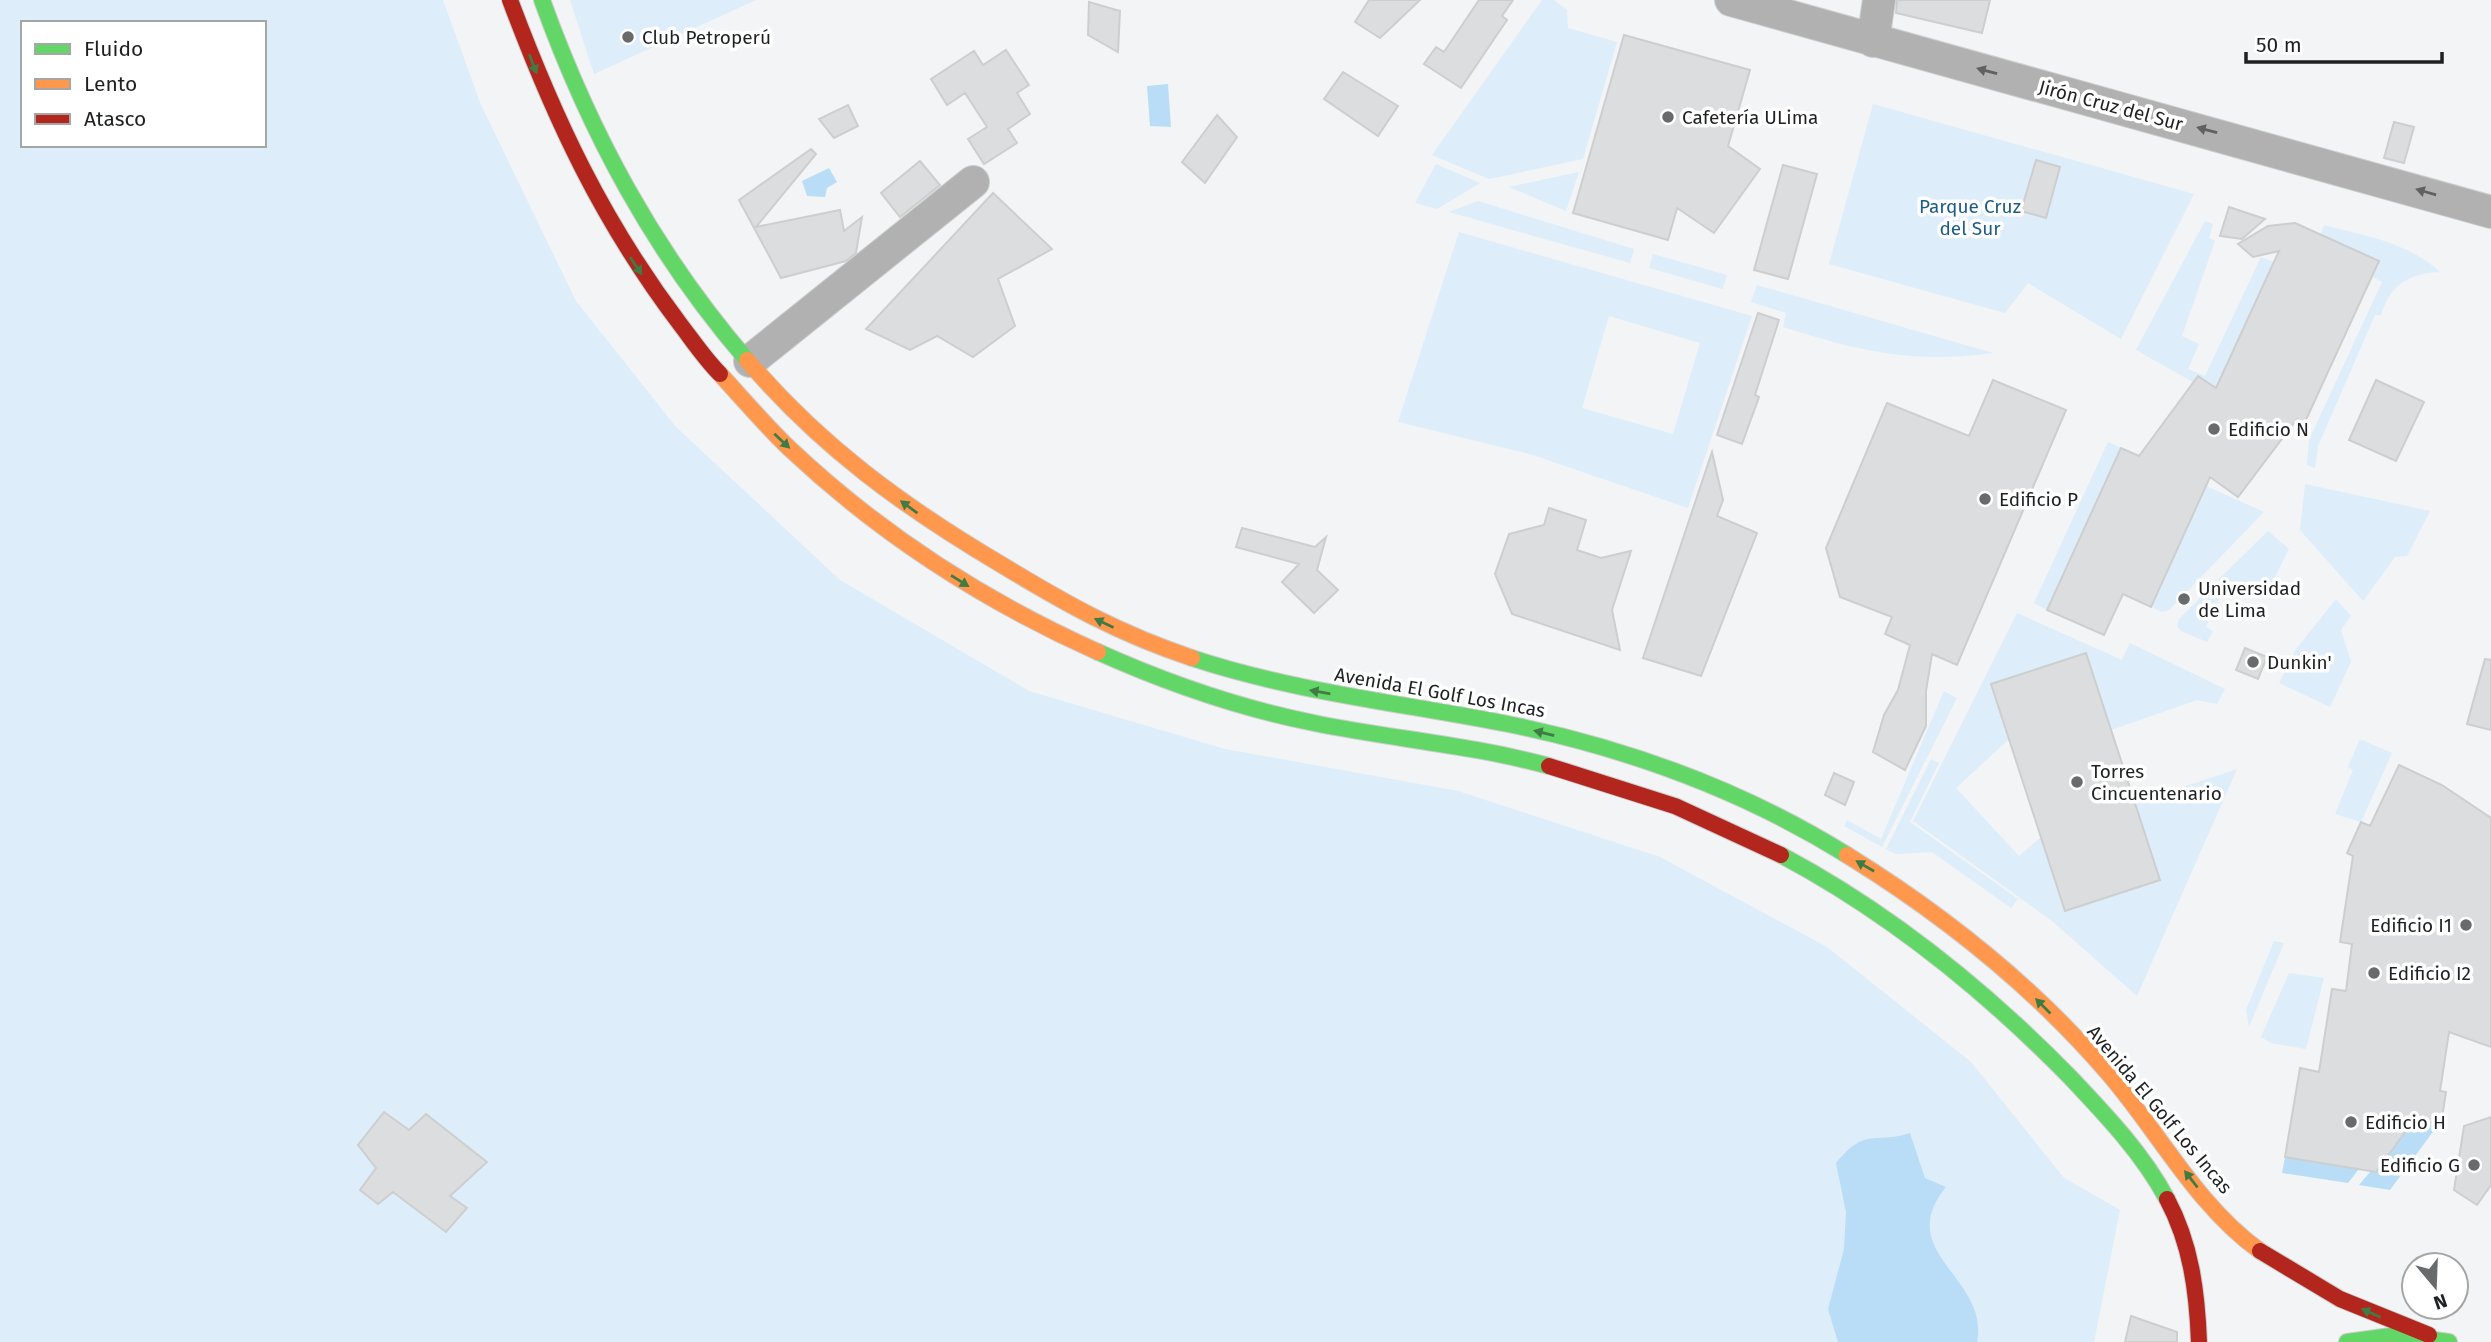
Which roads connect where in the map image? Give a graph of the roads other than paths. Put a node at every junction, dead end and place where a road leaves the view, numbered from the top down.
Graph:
1 (510, 0) edge
2 (542, 0) edge
3 (1731, 0) edge
4 (1879, 0) edge
5 (1873, 41) junction
6 (973, 182) dead end
7 (2491, 212) edge
8 (750, 361) junction
9 (2442, 1340) edge
10 (2199, 1342) edge
11 (2347, 1342) edge

1 -> 10 street
2 - 8 street, Avenida El Golf Los Incas
3 - 5 street, Jirón Cruz del Sur
4 - 5 street
7 -> 5 street, Jirón Cruz del Sur
6 - 8 street
9 -> 8 street, Avenida El Golf Los Incas
9 - 11 street

